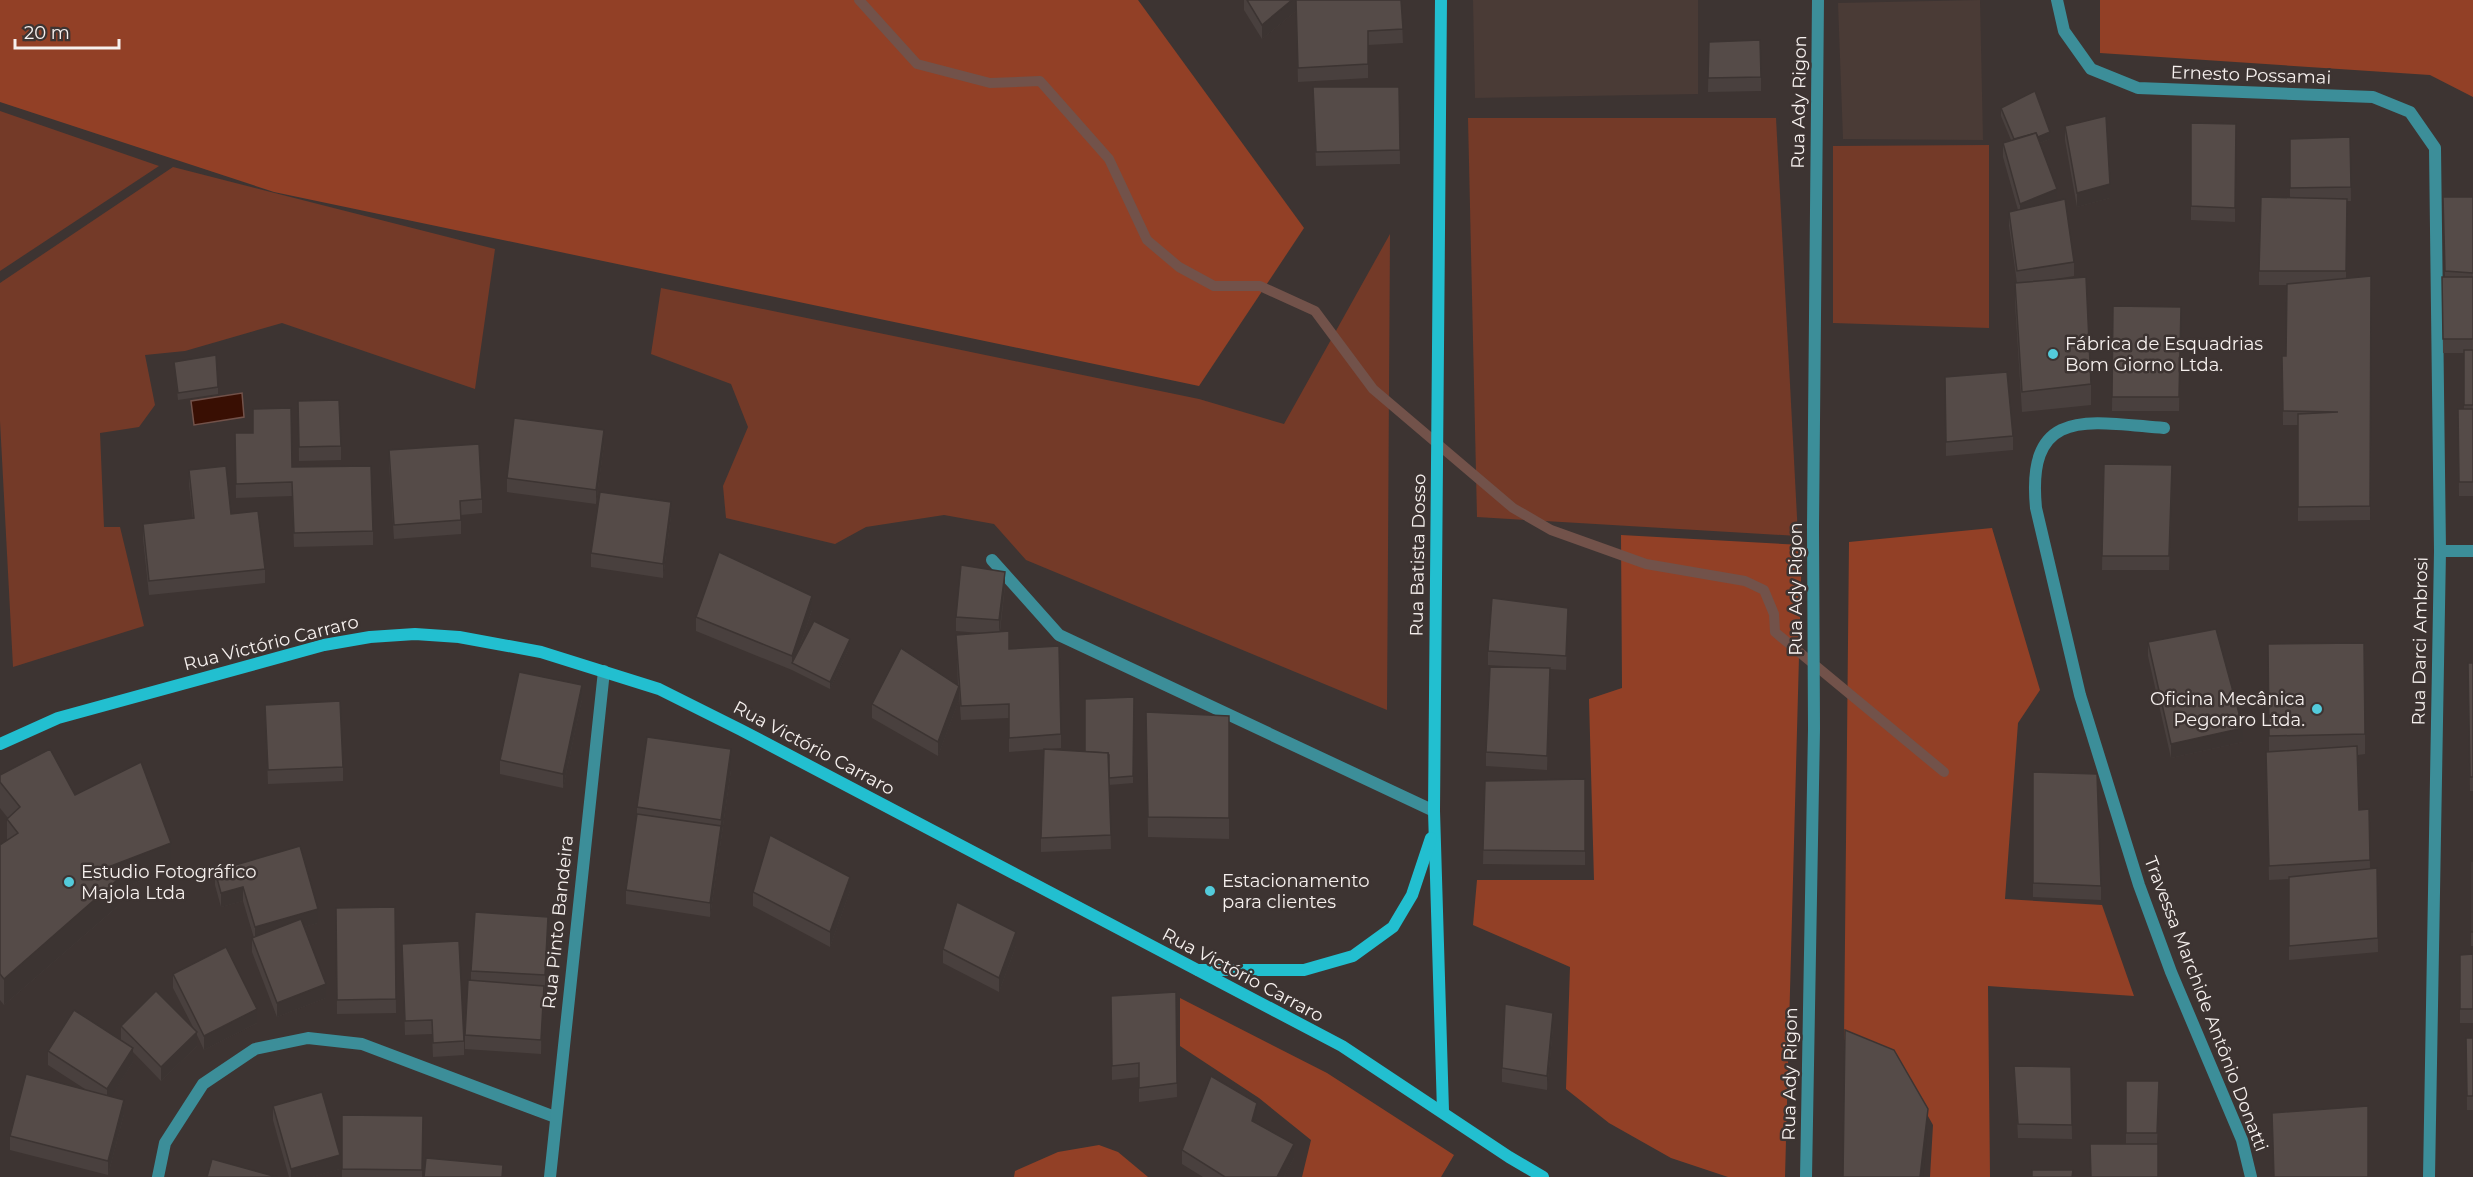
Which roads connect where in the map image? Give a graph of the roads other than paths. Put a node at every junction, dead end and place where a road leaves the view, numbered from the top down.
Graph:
1 (1441, 0) edge
2 (1818, 0) edge
3 (2057, 0) edge
4 (2410, 112) joint
5 (2164, 428) dead end
6 (2440, 551) junction
7 (2473, 552) edge
8 (992, 560) dead end
9 (604, 671) junction
10 (0, 744) edge
11 (1434, 811) junction
12 (1434, 831) junction
13 (1194, 970) junction
14 (1443, 1111) junction
15 (555, 1117) junction
16 (158, 1177) edge
17 (550, 1177) edge
18 (1544, 1177) edge
19 (1806, 1177) edge
20 (2252, 1177) edge
21 (2429, 1177) edge

1 - 11 main road, Rua Batista Dosso
2 - 19 street, Rua Ady Rigon
3 - 4 street, Ernesto Possamai
4 - 6 street, Rua Darci Ambrosi
5 - 20 street, Travessa Marchide Antônio Donatti
6 - 7 street
6 - 21 street, Rua Darci Ambrosi
8 - 11 street
9 - 10 main road, Rua Victório Carraro
9 - 13 main road, Rua Victório Carraro
9 - 15 street, Rua Pinto Bandeira
11 - 12 main road, Rua Batista Dosso
12 - 13 main road
12 - 14 main road, Rua Batista Dosso
13 - 14 main road, Rua Victório Carraro
14 - 18 main road, Rua Victório Carraro
15 - 16 street
15 - 17 street, Rua Pinto Bandeira

